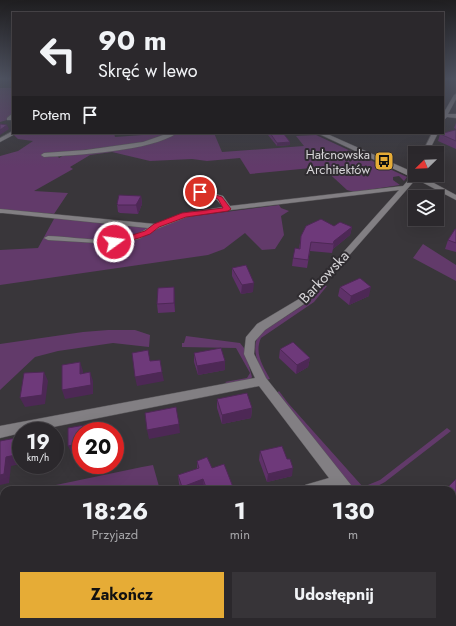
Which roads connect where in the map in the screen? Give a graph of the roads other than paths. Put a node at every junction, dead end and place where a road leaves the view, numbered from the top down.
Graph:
1 (449, 108) edge
2 (456, 109) edge
3 (454, 116) edge
4 (444, 117) edge
5 (12, 134) edge
6 (171, 134) edge
7 (322, 134) edge
8 (434, 134) edge
9 (0, 140) edge
10 (428, 146) edge
11 (44, 155) dead end
12 (408, 173) edge
13 (410, 182) edge
14 (426, 182) edge
15 (404, 188) junction
16 (200, 192) dead end
17 (456, 198) edge
18 (228, 209) junction
19 (4, 211) dead end
20 (156, 226) junction
21 (48, 238) dead end
22 (262, 381) junction
23 (0, 432) edge
24 (342, 486) edge

1 - 4 street
2 - 3 street
3 - 4 street
5 - 9 street
6 - 11 street
7 - 12 street
8 - 10 street
13 - 15 street, Barkowska
14 - 17 street
15 - 18 street
15 - 22 street, Barkowska
16 - 18 street
18 - 20 street
19 - 20 street
20 - 21 street
22 - 23 street
22 - 24 street, Barkowska

